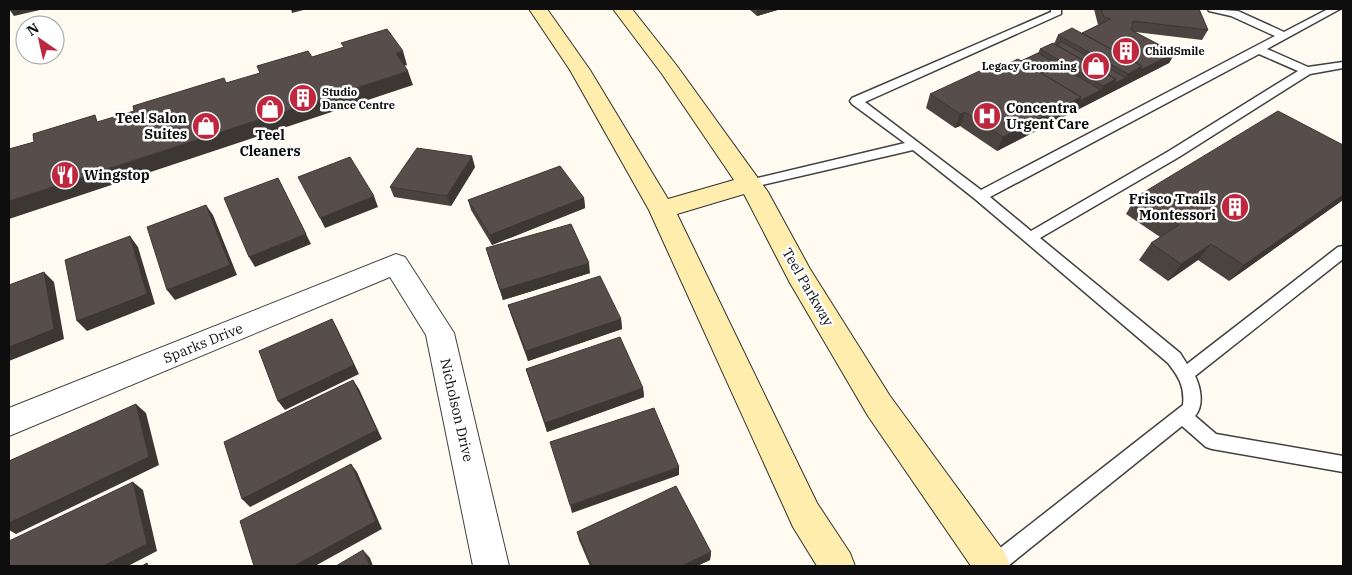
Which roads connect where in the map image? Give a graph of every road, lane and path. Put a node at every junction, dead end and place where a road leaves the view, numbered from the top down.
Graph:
1 (538, 9) edge
2 (622, 9) edge
3 (1056, 9) edge
4 (1213, 9) edge
5 (1335, 9) edge
6 (1284, 36) junction
7 (1258, 49) junction
8 (1343, 65) edge
9 (1307, 71) junction
10 (915, 146) junction
11 (749, 184) junction
12 (980, 196) junction
13 (662, 210) junction
14 (1029, 238) junction
15 (1343, 251) edge
16 (396, 264) joint
17 (1186, 374) junction
18 (1182, 416) junction
19 (9, 422) edge
20 (1343, 464) edge
21 (491, 566) edge
22 (837, 566) edge
23 (992, 566) edge

1 - 13 main road
2 - 11 main road, Teel Parkway
3 - 10 lane
4 - 6 lane
5 - 6 lane
6 - 7 lane
7 - 9 lane
7 - 12 lane
8 - 9 lane
9 - 14 lane
10 - 11 lane
10 - 12 lane
11 - 13 main road
11 - 23 main road, Teel Parkway
12 - 14 lane
13 - 22 main road
14 - 17 lane
15 - 17 lane
16 - 19 street, Sparks Drive
16 - 21 street, Nicholson Drive
17 - 18 lane
18 - 20 lane
18 - 23 lane

